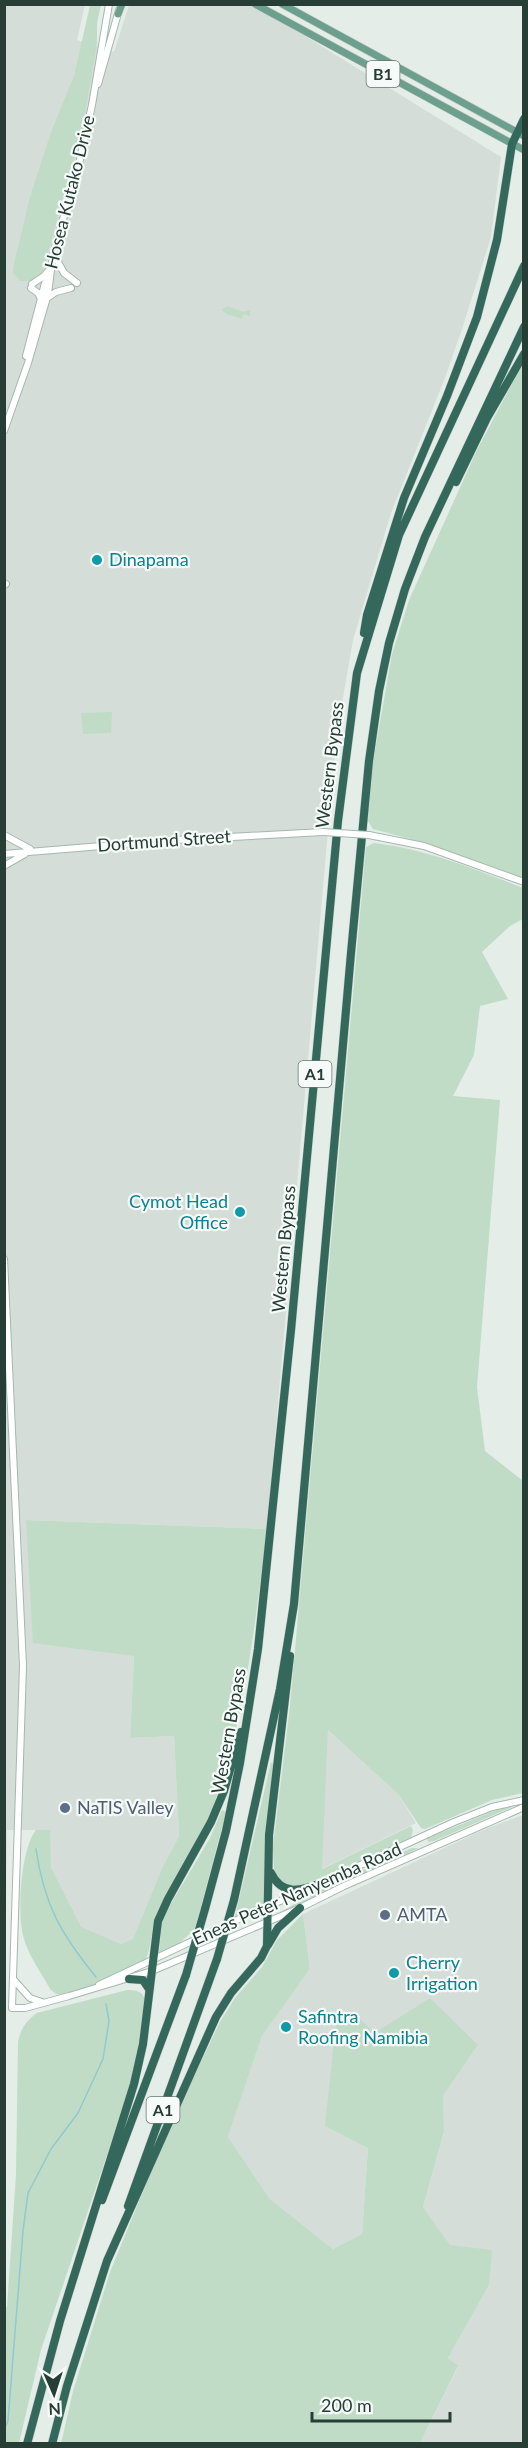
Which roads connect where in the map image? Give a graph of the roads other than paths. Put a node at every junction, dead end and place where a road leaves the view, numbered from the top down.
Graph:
1 (109, 4) edge
2 (121, 4) edge
3 (255, 4) edge
4 (283, 5) edge
5 (118, 14) joint
6 (92, 105) junction
7 (524, 119) edge
8 (520, 134) edge
9 (512, 144) junction
10 (522, 149) edge
11 (53, 254) junction
12 (524, 266) edge
13 (50, 269) junction
14 (77, 283) dead end
15 (70, 288) dead end
16 (44, 299) junction
17 (524, 327) edge
18 (524, 354) edge
19 (4, 431) edge
20 (425, 537) junction
21 (357, 673) junction
22 (4, 835) edge
23 (34, 850) junction
24 (4, 854) edge
25 (4, 866) edge
26 (524, 882) edge
27 (4, 1259) edge
28 (294, 1604) junction
29 (252, 1693) junction
30 (524, 1800) edge
31 (524, 1807) edge
32 (270, 1872) junction
33 (321, 1882) junction
34 (269, 1906) junction
35 (300, 1908) junction
36 (268, 1921) junction
37 (267, 1946) junction
38 (153, 1959) junction
39 (152, 1971) junction
40 (13, 1979) junction
41 (129, 1979) junction
42 (149, 1990) junction
43 (73, 1995) junction
44 (44, 2003) junction
45 (86, 2244) junction
46 (107, 2261) junction
47 (27, 2444) edge
48 (52, 2444) edge

1 - 6 main road, Hosea Kutako Drive
2 - 5 main road
3 - 9 main road, B1
4 - 8 main road, B1
5 - 6 main road, Hosea Kutako Drive
6 - 11 main road, Hosea Kutako Drive
7 - 8 highway
8 - 9 highway
9 - 10 main road, B1
9 - 21 highway
11 - 13 main road, Hosea Kutako Drive
11 - 14 main road
12 - 21 highway, Western Bypass / A1
13 - 16 main road, Hosea Kutako Drive
13 - 16 main road
15 - 16 main road
16 - 19 main road, Hosea Kutako Drive
17 - 20 highway, A1
18 - 20 highway
20 - 28 highway, A1
21 - 29 highway, Western Bypass / A1
22 - 23 main road
23 - 24 main road, Dortmund Street
23 - 25 main road
23 - 26 main road, Dortmund Street, bridge
27 - 40 main road
28 - 32 highway
28 - 46 highway, A1, bridge
29 - 38 highway
29 - 45 highway, Western Bypass / A1, bridge
30 - 33 main road, Eneas Peter Nanyemba Road
31 - 35 main road, Eneas Peter Nanyemba Road
32 - 33 highway
32 - 34 highway
33 - 34 main road, Eneas Peter Nanyemba Road
34 - 36 highway
34 - 38 main road, Eneas Peter Nanyemba Road
35 - 36 main road, Eneas Peter Nanyemba Road
35 - 37 highway
36 - 37 highway
36 - 39 main road, Eneas Peter Nanyemba Road
37 - 46 highway
38 - 39 highway
38 - 43 main road, Eneas Peter Nanyemba Road
39 - 41 main road, Eneas Peter Nanyemba Road
39 - 42 highway
40 - 44 main road
40 - 44 main road, Eneas Peter Nanyemba Road
41 - 42 highway
41 - 43 main road, Eneas Peter Nanyemba Road
42 - 45 highway
43 - 44 main road, Eneas Peter Nanyemba Road
45 - 47 highway, A1
46 - 48 highway, A1

